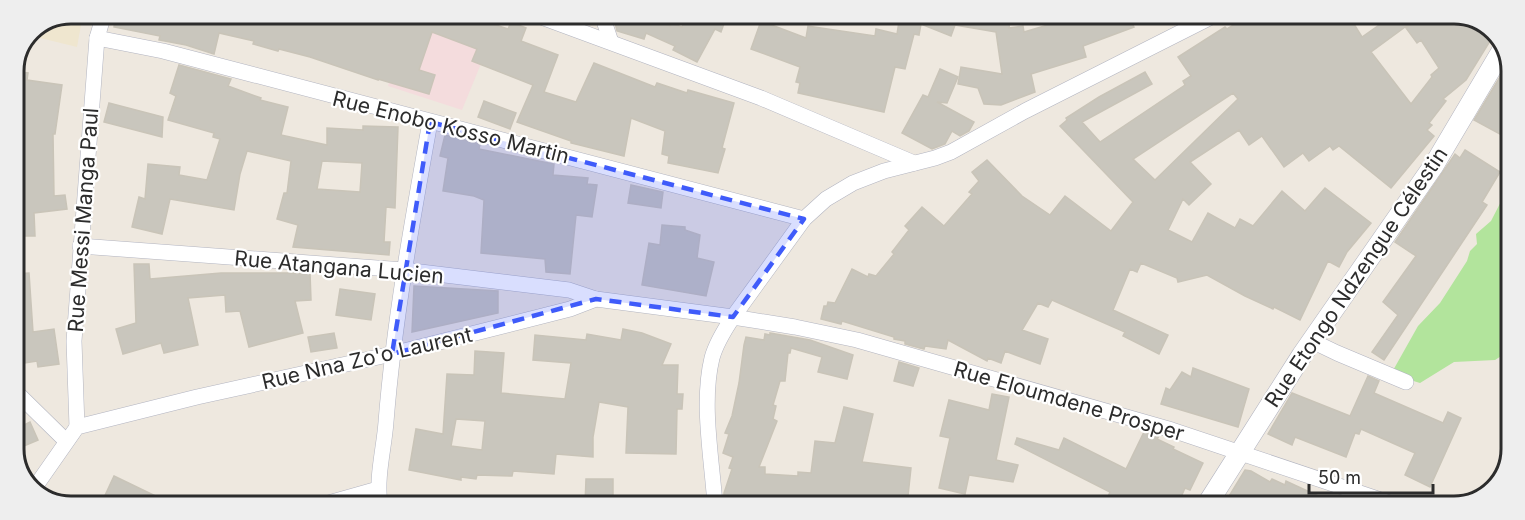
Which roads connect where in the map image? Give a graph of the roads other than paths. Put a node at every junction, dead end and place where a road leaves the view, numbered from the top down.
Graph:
1 (101, 24) edge
2 (559, 24) edge
3 (605, 24) edge
4 (1197, 24) edge
5 (97, 38) junction
6 (611, 42) junction
7 (1498, 57) edge
8 (430, 122) junction
9 (914, 163) junction
10 (804, 219) junction
11 (80, 246) junction
12 (404, 270) junction
13 (596, 299) junction
14 (733, 316) junction
15 (1312, 341) junction
16 (392, 354) junction
17 (1406, 382) dead end
18 (24, 400) edge
19 (77, 427) junction
20 (66, 441) junction
21 (1238, 453) junction
22 (38, 482) edge
23 (379, 496) edge
24 (714, 496) edge
25 (1212, 496) edge
26 (1369, 496) edge

1 - 5 street, Rue Messi Manga Paul
2 - 6 street
3 - 6 street
4 - 9 street
5 - 8 street, Rue Enobo Kosso Martin
5 - 11 street, Rue Messi Manga Paul
6 - 9 street
7 - 15 street, Rue Etongo Ndzengue Célestin
8 - 10 street, Rue Enobo Kosso Martin
8 - 12 street
9 - 10 street
10 - 14 street
11 - 12 street, Rue Atangana Lucien
11 - 19 street, Rue Messi Manga Paul
12 - 13 street, Rue Atangana Lucien
12 - 16 street
13 - 14 street, Rue Nna Zo'o Laurent
13 - 16 street, Rue Nna Zo'o Laurent
14 - 21 street, Rue Eloumdene Prosper
14 - 24 street
15 - 17 street
15 - 21 street, Rue Etongo Ndzengue Célestin
16 - 19 street, Rue Nna Zo'o Laurent
16 - 23 street
18 - 20 street
19 - 20 street
20 - 22 street
21 - 25 street, Rue Etongo Ndzengue Célestin
21 - 26 street, Rue Eloumdene Prosper

